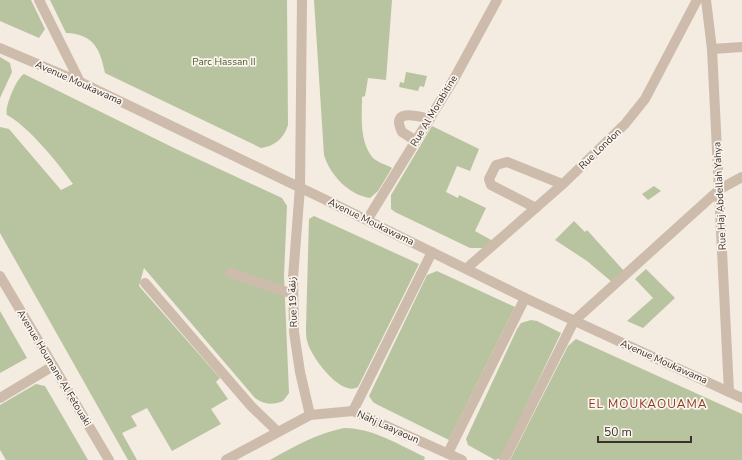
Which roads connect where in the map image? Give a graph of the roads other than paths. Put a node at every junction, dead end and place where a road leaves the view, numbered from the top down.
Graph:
1 (39, 0) edge
2 (302, 0) edge
3 (497, 0) edge
4 (697, 0) edge
5 (706, 0) edge
6 (742, 47) edge
7 (0, 48) edge
8 (712, 48) junction
9 (80, 82) junction
10 (430, 119) junction
11 (416, 141) junction
12 (742, 177) edge
13 (562, 184) junction
14 (300, 188) junction
15 (720, 188) junction
16 (536, 208) junction
17 (367, 220) junction
18 (432, 252) junction
19 (467, 268) junction
20 (230, 273) dead end
21 (0, 276) edge
22 (145, 283) dead end
23 (293, 294) junction
24 (525, 298) junction
25 (574, 321) junction
26 (53, 366) junction
27 (729, 392) junction
28 (0, 398) edge
29 (742, 398) edge
30 (353, 411) junction
31 (310, 415) junction
32 (278, 432) junction
33 (448, 453) junction
34 (109, 460) edge
35 (226, 460) edge
36 (462, 460) edge
37 (504, 460) edge

1 - 9 street
2 - 14 street, Rue 19 زنقة
3 - 10 street, Rue Al Morabitine
4 - 13 street, Rue London
5 - 8 street, Rue Haj Abdellah Yahya
6 - 8 street
7 - 9 street, Avenue Moukawama
8 - 15 street, Rue Haj Abdellah Yahya
9 - 14 street, Avenue Moukawama
10 - 11 street, Rue Al Morabitine
10 - 11 street
11 - 17 street, Rue Al Morabitine
12 - 15 street
13 - 16 street, Rue London
13 - 16 street
14 - 17 street, Avenue Moukawama
14 - 23 street, Rue 19 زنقة
15 - 25 street
15 - 27 street, Rue Haj Abdellah Yahya
16 - 19 street, Rue London
17 - 18 street, Avenue Moukawama
18 - 19 street, Avenue Moukawama
18 - 30 street
19 - 24 street, Avenue Moukawama
20 - 23 street
21 - 26 street, Avenue Houmane Al Fetouaki
22 - 32 street
23 - 31 street, Rue 19 زنقة
24 - 25 street, Avenue Moukawama
24 - 33 street
25 - 27 street, Avenue Moukawama
25 - 37 street
26 - 28 street
26 - 34 street, Avenue Houmane Al Fetouaki
27 - 29 street, Avenue Moukawama
30 - 31 street, Nahj Laayaoun
30 - 33 street, Nahj Laayaoun
31 - 32 street, Nahj Laayaoun
32 - 35 street, Nahj Laayaoun
33 - 36 street, Nahj Laayaoun

